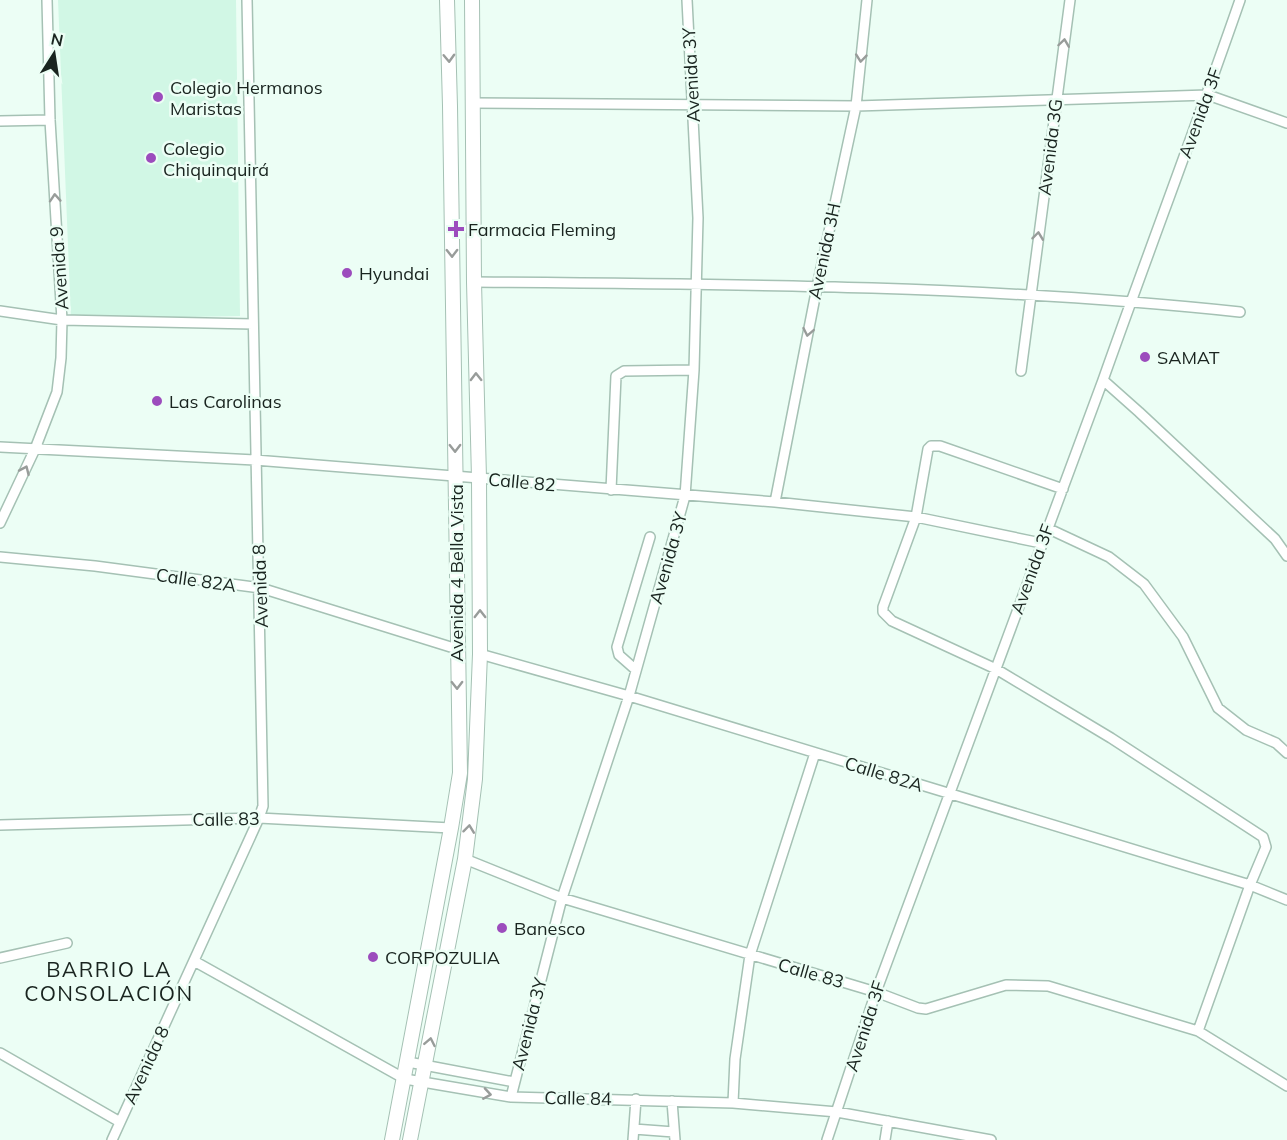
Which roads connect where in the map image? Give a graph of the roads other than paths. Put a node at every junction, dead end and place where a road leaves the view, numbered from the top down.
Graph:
1 (47, 0) edge
2 (247, 0) edge
3 (447, 0) edge
4 (472, 0) edge
5 (687, 0) edge
6 (867, 0) edge
7 (1070, 0) edge
8 (1240, 0) edge
9 (1208, 95) junction
10 (1056, 100) junction
11 (472, 103) junction
12 (692, 106) junction
13 (856, 106) junction
14 (50, 120) junction
15 (0, 121) edge
16 (1287, 123) edge
17 (474, 282) junction
18 (697, 284) junction
19 (817, 287) junction
20 (1031, 294) junction
21 (1130, 300) junction
22 (0, 311) edge
23 (1240, 312) dead end
24 (62, 320) junction
25 (253, 324) junction
26 (694, 370) junction
27 (1021, 371) dead end
28 (1103, 380) junction
29 (0, 447) edge
30 (34, 448) junction
31 (255, 460) junction
32 (456, 475) junction
33 (479, 478) junction
34 (1063, 489) junction
35 (610, 490) junction
36 (685, 496) junction
37 (775, 502) junction
38 (916, 517) junction
39 (0, 523) edge
40 (1047, 528) junction
41 (650, 537) dead end
42 (1041, 543) junction
43 (1287, 556) edge
44 (0, 557) edge
45 (261, 588) junction
46 (457, 649) junction
47 (480, 654) junction
48 (996, 669) junction
49 (636, 670) junction
50 (629, 696) junction
51 (815, 753) junction
52 (1287, 753) edge
53 (949, 794) junction
54 (259, 818) junction
55 (0, 825) edge
56 (451, 828) junction
57 (465, 859) junction
58 (1250, 885) junction
59 (562, 898) junction
60 (1287, 900) edge
61 (67, 943) dead end
62 (750, 955) junction
63 (0, 958) edge
64 (194, 961) junction
65 (876, 992) junction
66 (1198, 1031) junction
67 (0, 1053) edge
68 (408, 1062) junction
69 (425, 1065) junction
70 (405, 1079) junction
71 (514, 1082) junction
72 (422, 1083) junction
73 (1287, 1086) edge
74 (511, 1097) junction
75 (636, 1099) junction
76 (672, 1101) junction
77 (732, 1103) junction
78 (837, 1112) junction
79 (888, 1121) junction
80 (120, 1122) junction
81 (634, 1129) junction
82 (674, 1136) edge
83 (112, 1140) edge
84 (392, 1140) edge
85 (410, 1140) edge
86 (633, 1140) edge
87 (827, 1140) edge
88 (885, 1140) edge
89 (991, 1140) edge

1 - 14 street, Avenida 9
2 - 25 street, Avenida 8
3 -> 32 street, Avenida 4 Bella Vista
4 - 11 street, Avenida 4 Bella Vista
5 - 12 street, Avenida 3Y
6 -> 13 street, Avenida 3H
10 -> 7 street, Avenida 3G
8 - 9 street, Avenida 3F
9 - 10 street
9 - 16 street
9 - 21 street, Avenida 3F
10 - 13 street
20 -> 10 street, Avenida 3G
11 - 12 street
11 - 17 street, Avenida 4 Bella Vista
12 - 13 street
12 - 18 street, Avenida 3Y
13 - 19 street, Avenida 3H
14 - 15 street
24 -> 14 street, Avenida 9
17 - 18 street
33 -> 17 street, Avenida 4 Bella Vista
18 - 19 street
18 - 26 street, Avenida 3Y
19 - 20 street
19 -> 37 street, Avenida 3H
20 - 21 street
20 - 27 street, Avenida 3G
21 - 23 street
21 - 28 street, Avenida 3F
22 - 24 street
24 - 25 street
24 - 30 street, Avenida 9
25 - 31 street, Avenida 8
26 - 35 street
26 - 36 street, Avenida 3Y
28 - 34 street, Avenida 3F
28 - 43 street
29 - 30 street, Calle 82
30 - 31 street, Calle 82
39 -> 30 street, Avenida 9
31 - 32 street, Calle 82
31 - 45 street, Avenida 8
32 - 33 street, Calle 82
32 - 46 street, Avenida 4 Bella Vista
33 - 35 street, Calle 82
47 -> 33 street, Avenida 4 Bella Vista
34 - 38 street
34 - 40 street, Avenida 3F
35 - 36 street, Calle 82
36 - 37 street, Calle 82
36 - 49 street, Avenida 3Y
37 - 38 street, Calle 82
38 - 42 street, Calle 82
38 - 48 street
40 - 42 street, Avenida 3F
40 - 52 street
41 - 49 street
42 - 48 street, Avenida 3F
44 - 45 street, Calle 82A
45 - 46 street, Calle 82A
45 - 54 street, Avenida 8
46 -> 56 street, Avenida 4 Bella Vista
47 - 50 street, Calle 82A
57 -> 47 street, Avenida 4 Bella Vista
48 - 53 street, Avenida 3F
48 - 58 street
49 - 50 street, Avenida 3Y
50 - 51 street, Calle 82A
50 - 59 street, Avenida 3Y
51 - 53 street, Calle 82A
51 - 62 street
53 - 58 street, Calle 82A
53 - 65 street, Avenida 3F
54 - 55 street, Calle 83
54 - 56 street, Calle 83
54 - 64 street, Avenida 8
56 - 68 street, Avenida 4 Bella Vista
57 - 59 street, Calle 83
69 -> 57 street, Avenida 4 Bella Vista
58 - 60 street, Calle 82A
58 - 66 street
59 - 62 street, Calle 83
59 - 71 street, Avenida 3Y
61 - 63 street
62 - 65 street, Calle 83
62 - 77 street
64 - 70 street, Calle 84
64 - 80 street, Avenida 8
65 - 66 street, Calle 83
65 - 78 street, Avenida 3F
66 - 73 street, Calle 83
67 - 80 street
68 - 69 street
68 - 70 street, Avenida 4 Bella Vista
69 - 71 street
69 - 72 street, Avenida 4 Bella Vista
70 - 72 street, Calle 84
70 - 84 street, Avenida 4 Bella Vista
71 - 74 street, Avenida 3Y
72 -> 74 street, Calle 84
72 - 85 street, Avenida 4 Bella Vista
74 - 75 street, Calle 84
75 - 76 street, Calle 84
75 - 81 street
76 - 77 street, Calle 84
76 - 82 street
77 - 78 street, Calle 84
78 - 79 street, Calle 84
78 - 87 street, Avenida 3F
79 - 88 street
79 - 89 street, Calle 84
80 - 83 street, Avenida 8
81 - 82 street
81 - 86 street

